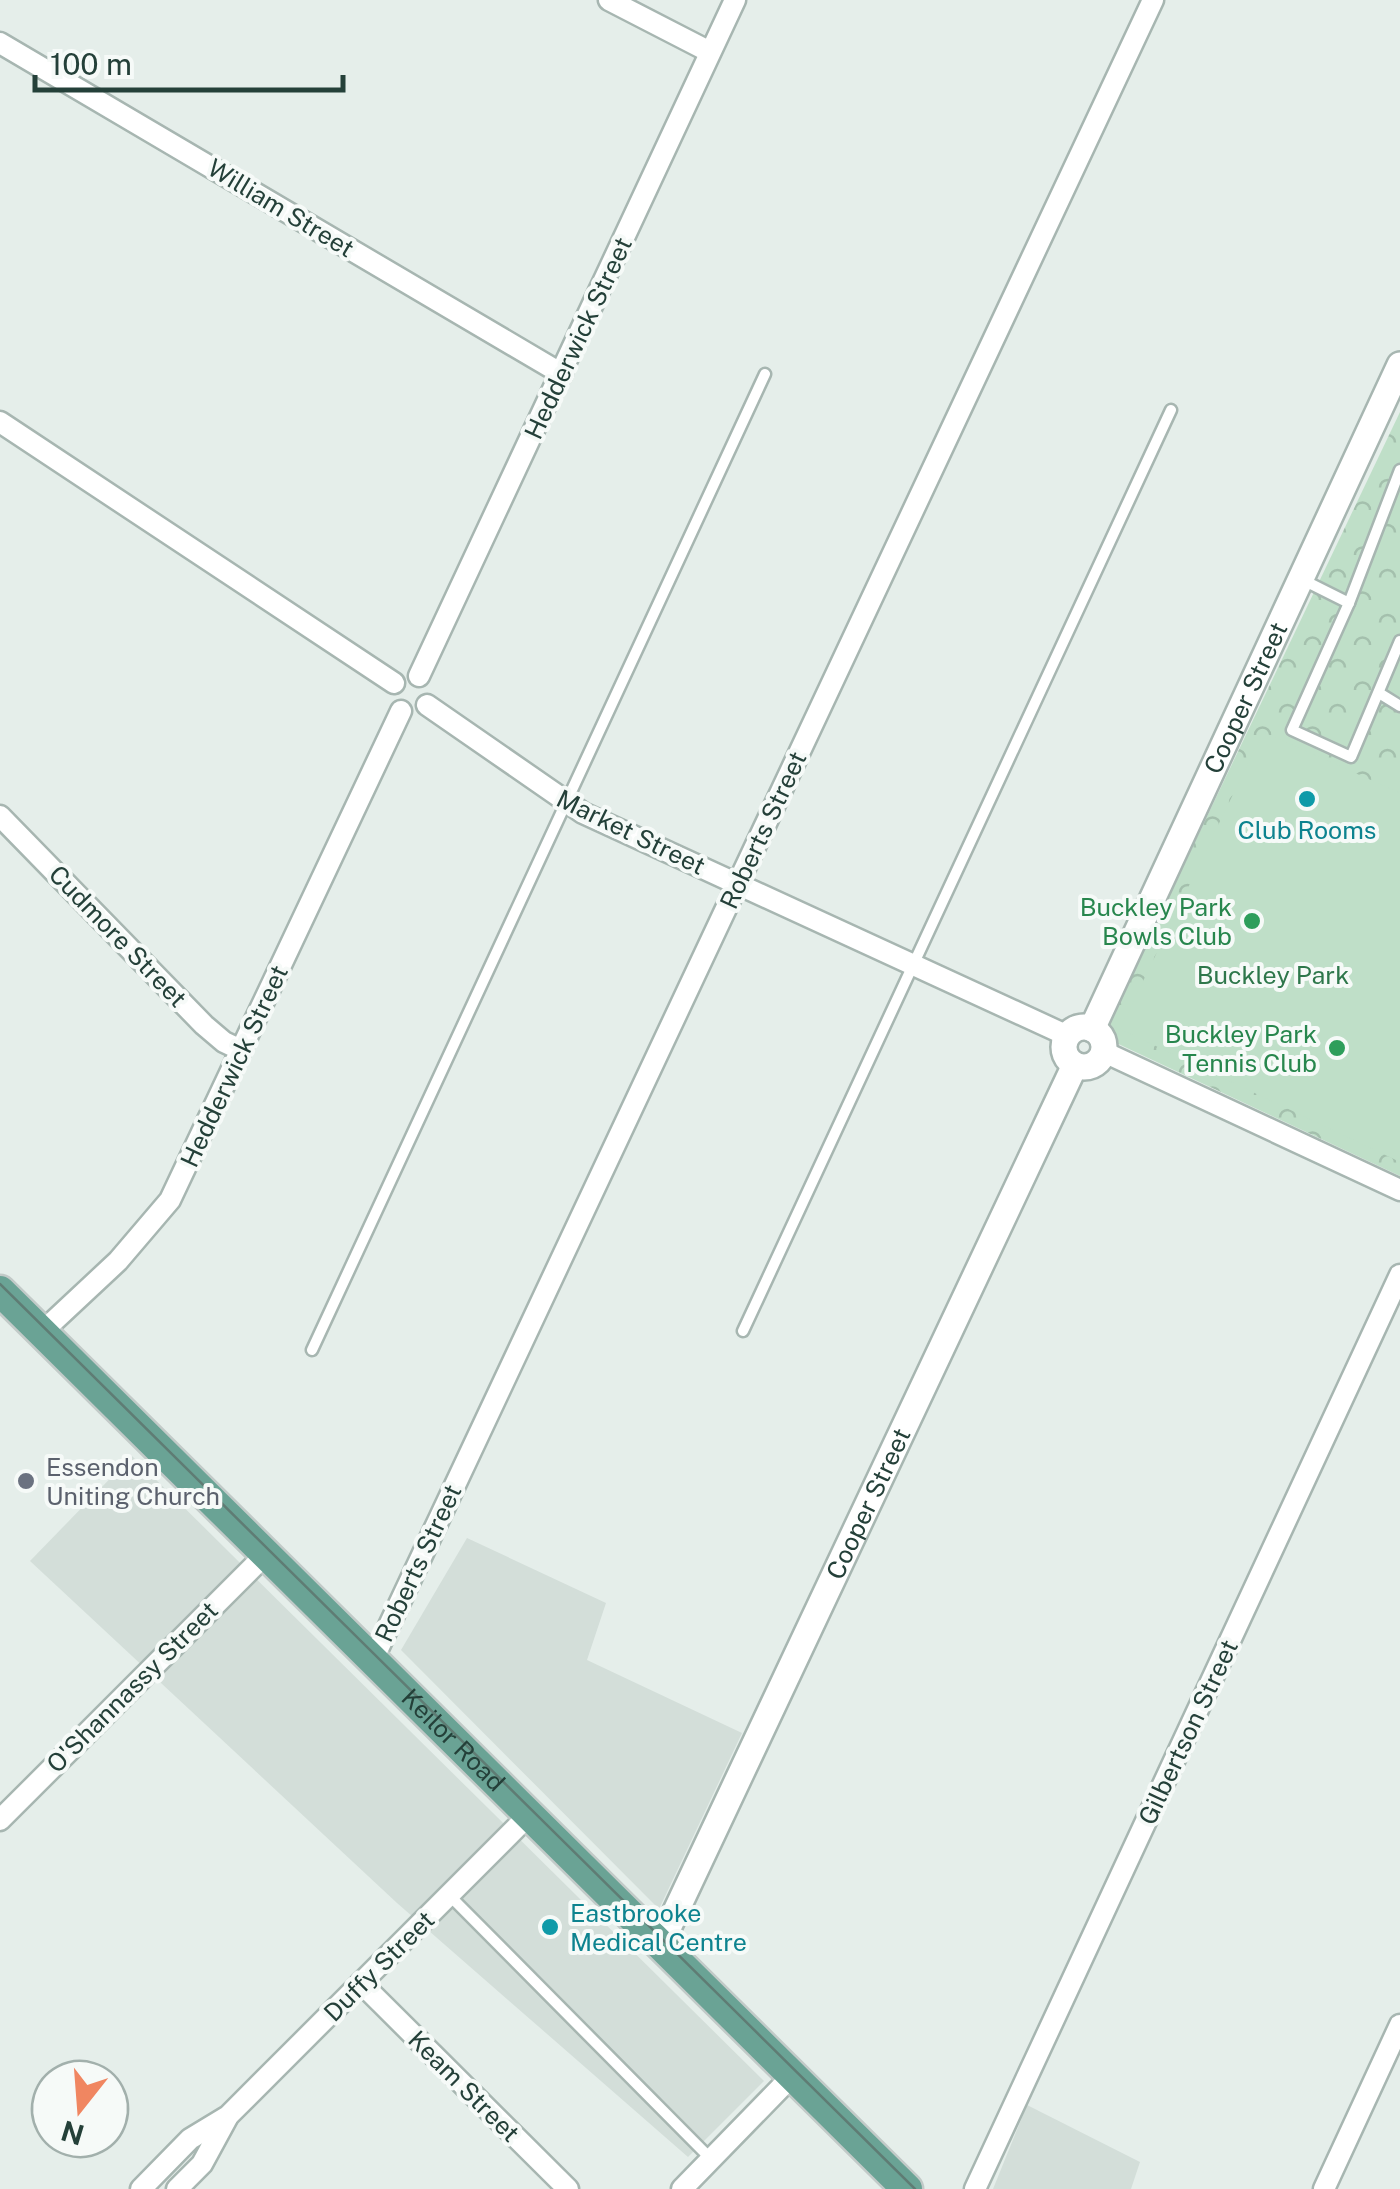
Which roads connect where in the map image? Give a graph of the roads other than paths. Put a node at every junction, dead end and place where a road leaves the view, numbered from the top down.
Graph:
1 (609, 0) edge
2 (735, 0) edge
3 (1154, 0) edge
4 (0, 43) edge
5 (710, 52) junction
6 (1400, 365) edge
7 (562, 374) junction
8 (764, 374) dead end
9 (1170, 410) dead end
10 (0, 422) edge
11 (1400, 470) edge
12 (1301, 579) junction
13 (1349, 603) junction
14 (1400, 642) edge
15 (419, 676) junction
16 (394, 683) junction
17 (1379, 693) junction
18 (427, 705) junction
19 (1400, 706) edge
20 (401, 711) junction
21 (564, 802) junction
22 (0, 816) edge
23 (737, 883) junction
24 (913, 964) junction
25 (1080, 1032) junction
26 (241, 1050) junction
27 (1104, 1052) junction
28 (1076, 1065) junction
29 (1400, 1190) edge
30 (1400, 1274) edge
31 (1, 1294) edge
32 (743, 1331) dead end
33 (42, 1332) junction
34 (312, 1350) dead end
35 (266, 1554) junction
36 (370, 1658) junction
37 (529, 1815) junction
38 (0, 1820) edge
39 (449, 1896) junction
40 (660, 1945) junction
41 (361, 1983) junction
42 (1400, 2025) edge
43 (792, 2076) junction
44 (228, 2116) junction
45 (711, 2160) junction
46 (141, 2189) edge
47 (176, 2189) edge
48 (568, 2189) edge
49 (682, 2189) edge
50 (907, 2189) edge
51 (975, 2189) edge
52 (1324, 2189) edge

1 - 5 street
2 - 5 street, Hedderwick Street
3 - 23 street, Roberts Street
4 - 7 street, William Street
5 - 7 street, Hedderwick Street
6 - 12 street, Cooper Street
7 - 15 street, Hedderwick Street
8 - 21 lane
9 - 24 lane
10 - 16 street
11 - 13 lane
12 - 13 lane
12 - 25 street, Cooper Street
13 - 17 lane
14 - 17 lane
15 - 16 street
15 - 18 street
16 - 20 street
17 - 19 lane
18 - 20 street
18 - 21 street, Market Street
20 - 26 street, Hedderwick Street
21 - 23 street, Market Street
21 - 34 lane
22 - 26 street, Cudmore Street
23 - 24 street, Market Street
23 - 36 street, Roberts Street
24 - 25 street, Market Street
24 - 32 lane
25 - 27 street
25 - 28 street
26 - 33 street, Hedderwick Street
27 - 28 street
27 - 29 street
28 - 40 street, Cooper Street
30 - 51 street, Gilbertson Street
31 - 33 main road, Keilor Road
33 - 35 main road, Keilor Road
35 - 36 main road, Keilor Road
35 - 38 street, O'Shannassy Street
36 - 37 main road, Keilor Road
37 - 39 street, Duffy Street
37 - 40 main road, Keilor Road
39 - 41 street, Duffy Street
39 - 45 lane
40 - 43 main road, Keilor Road
41 - 44 street, Duffy Street
41 - 48 street, Keam Street
42 - 52 street
43 - 45 street
43 - 50 main road, Keilor Road
44 - 46 street, Duffy Street
44 - 47 street, Duffy Street
45 - 49 street

